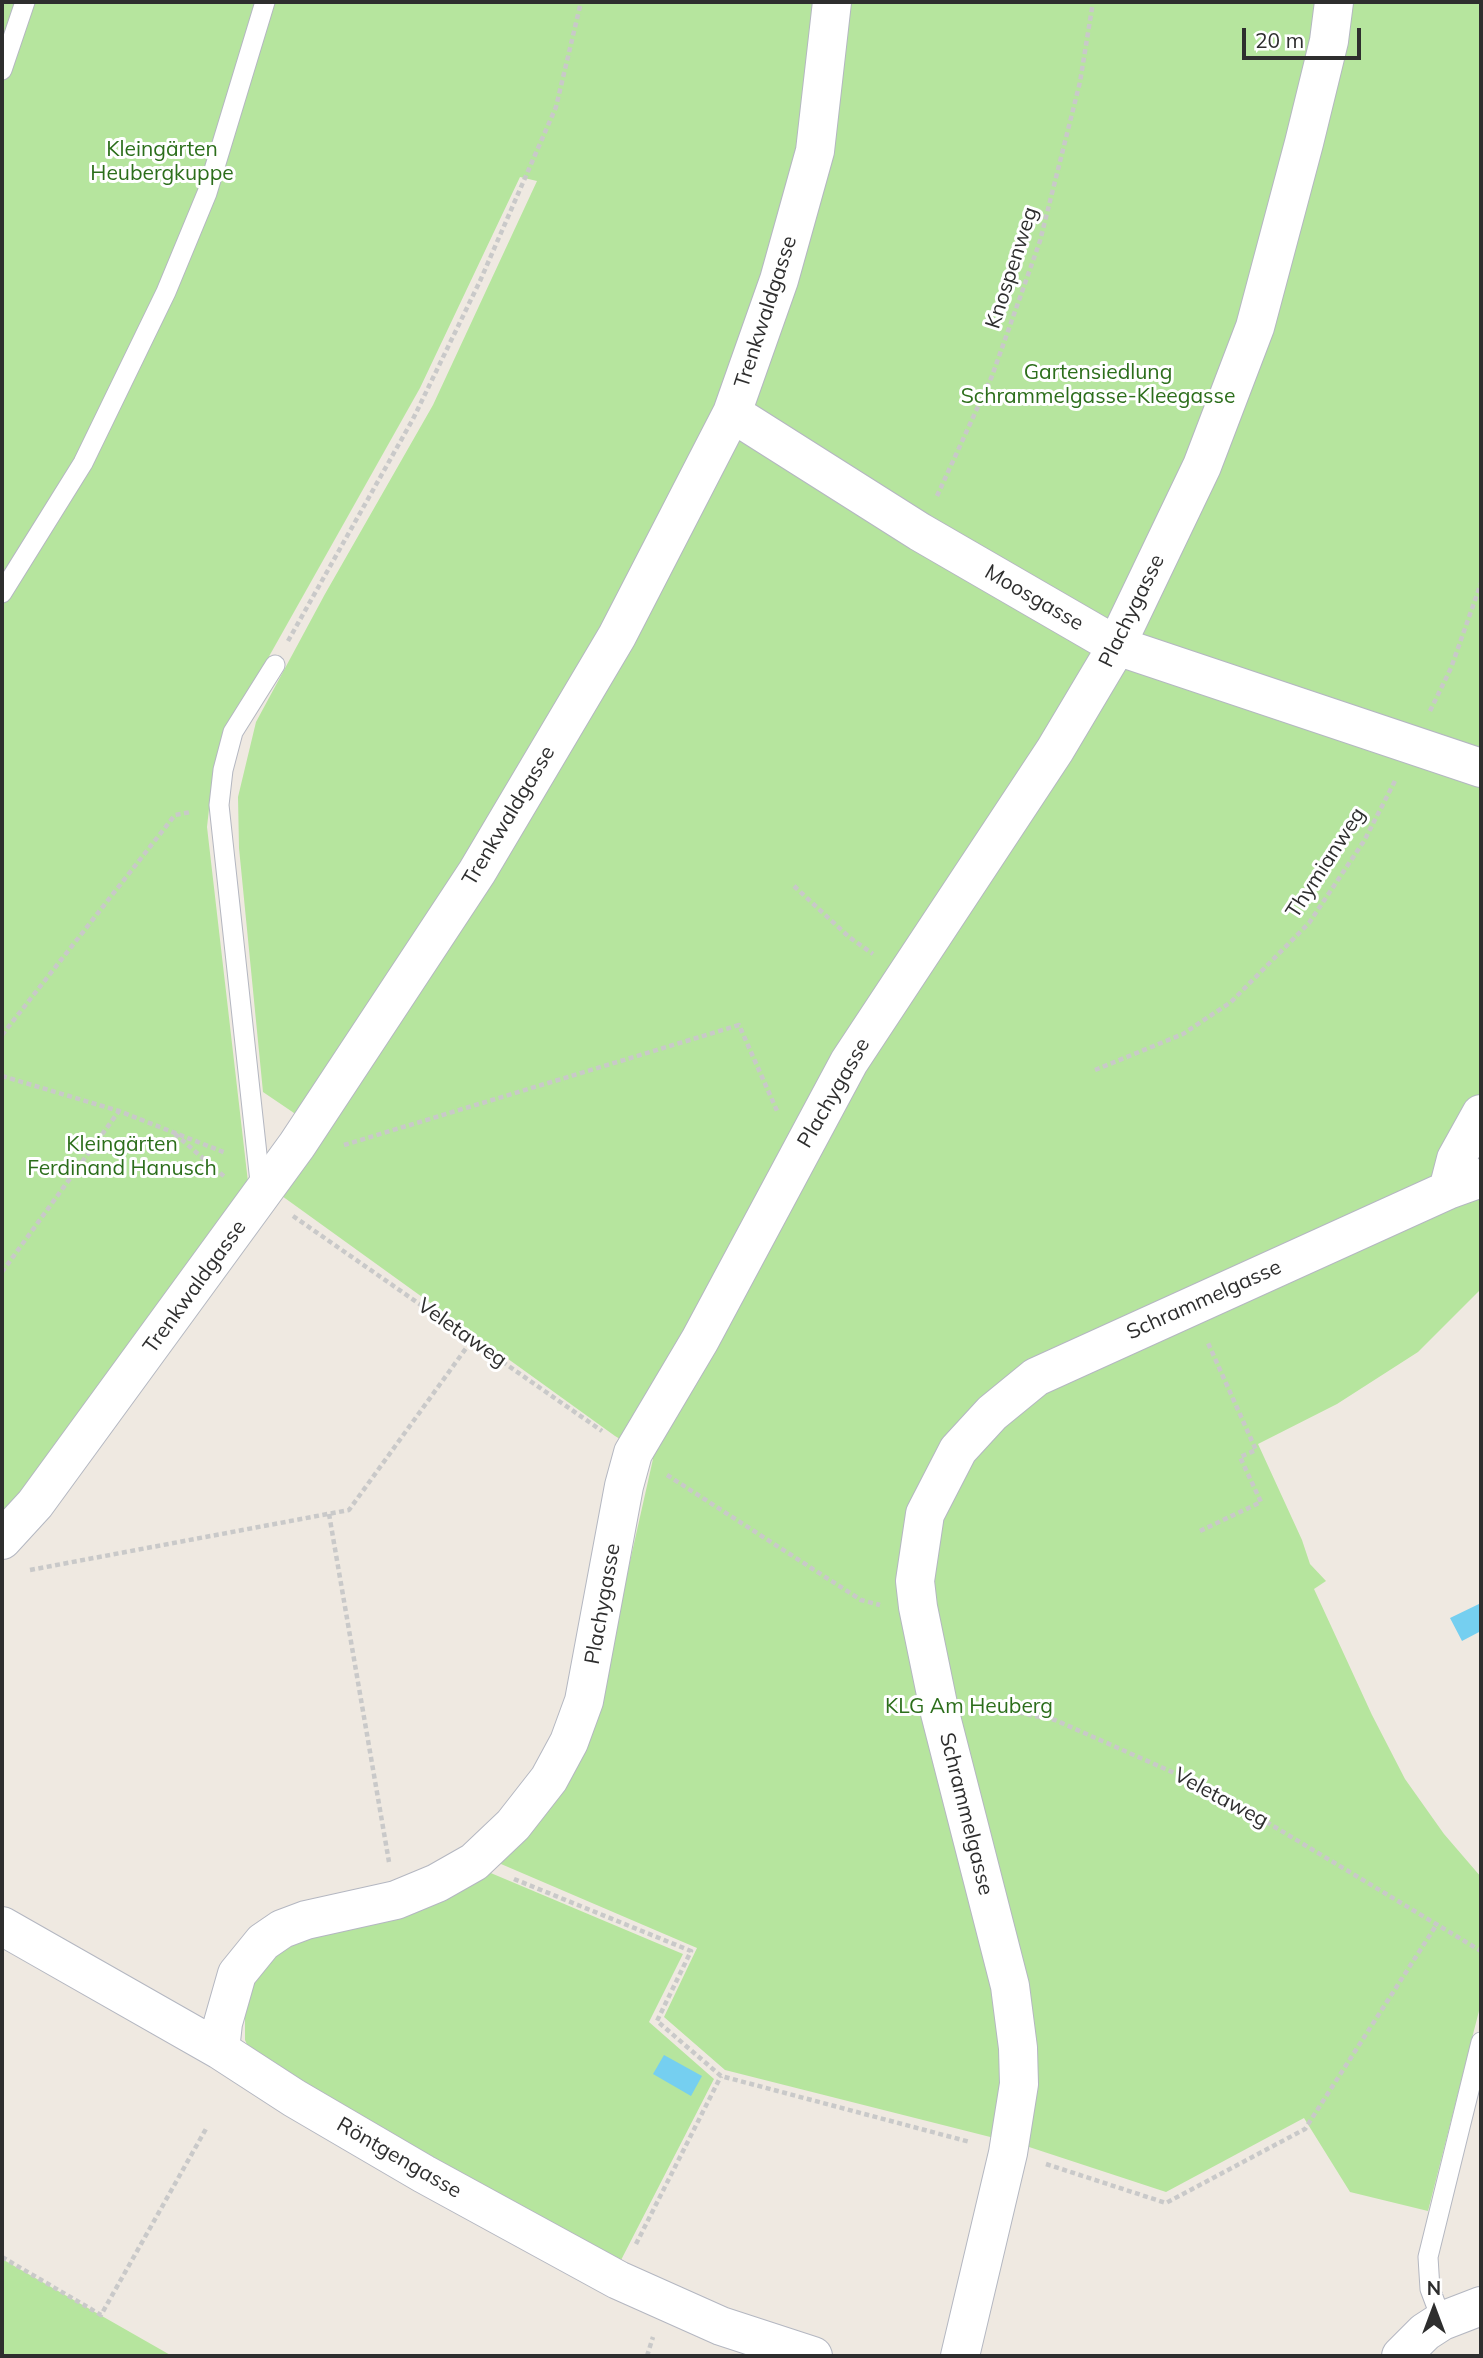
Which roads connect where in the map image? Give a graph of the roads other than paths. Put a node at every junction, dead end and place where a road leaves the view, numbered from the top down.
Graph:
1 (25, 2) edge
2 (265, 2) edge
3 (832, 2) edge
4 (1334, 2) edge
5 (2, 70) edge
6 (732, 413) junction
7 (2, 593) edge
8 (1116, 646) junction
9 (275, 665) road end
10 (1481, 768) edge
11 (1481, 1114) edge
12 (1464, 1184) edge
13 (245, 1187) junction
14 (2, 1540) edge
15 (2, 1926) edge
16 (1481, 2042) edge
17 (220, 2050) junction
18 (1481, 2306) edge
19 (1441, 2321) junction
20 (813, 2356) edge
21 (960, 2356) edge
22 (1401, 2356) edge

1 - 5 lane
2 - 7 lane
3 - 6 street, Trenkwaldgasse
4 - 8 street, Plachygasse
6 - 8 street, Moosgasse
6 - 13 street, Trenkwaldgasse
8 - 10 street, Moosgasse
8 - 17 street, Plachygasse
9 - 13 lane
11 - 12 street
12 - 21 street, Schrammelgasse
13 - 14 street, Trenkwaldgasse
15 - 17 street, Röntgengasse
16 - 19 lane
17 - 20 street, Röntgengasse
18 - 19 street
19 - 22 street

